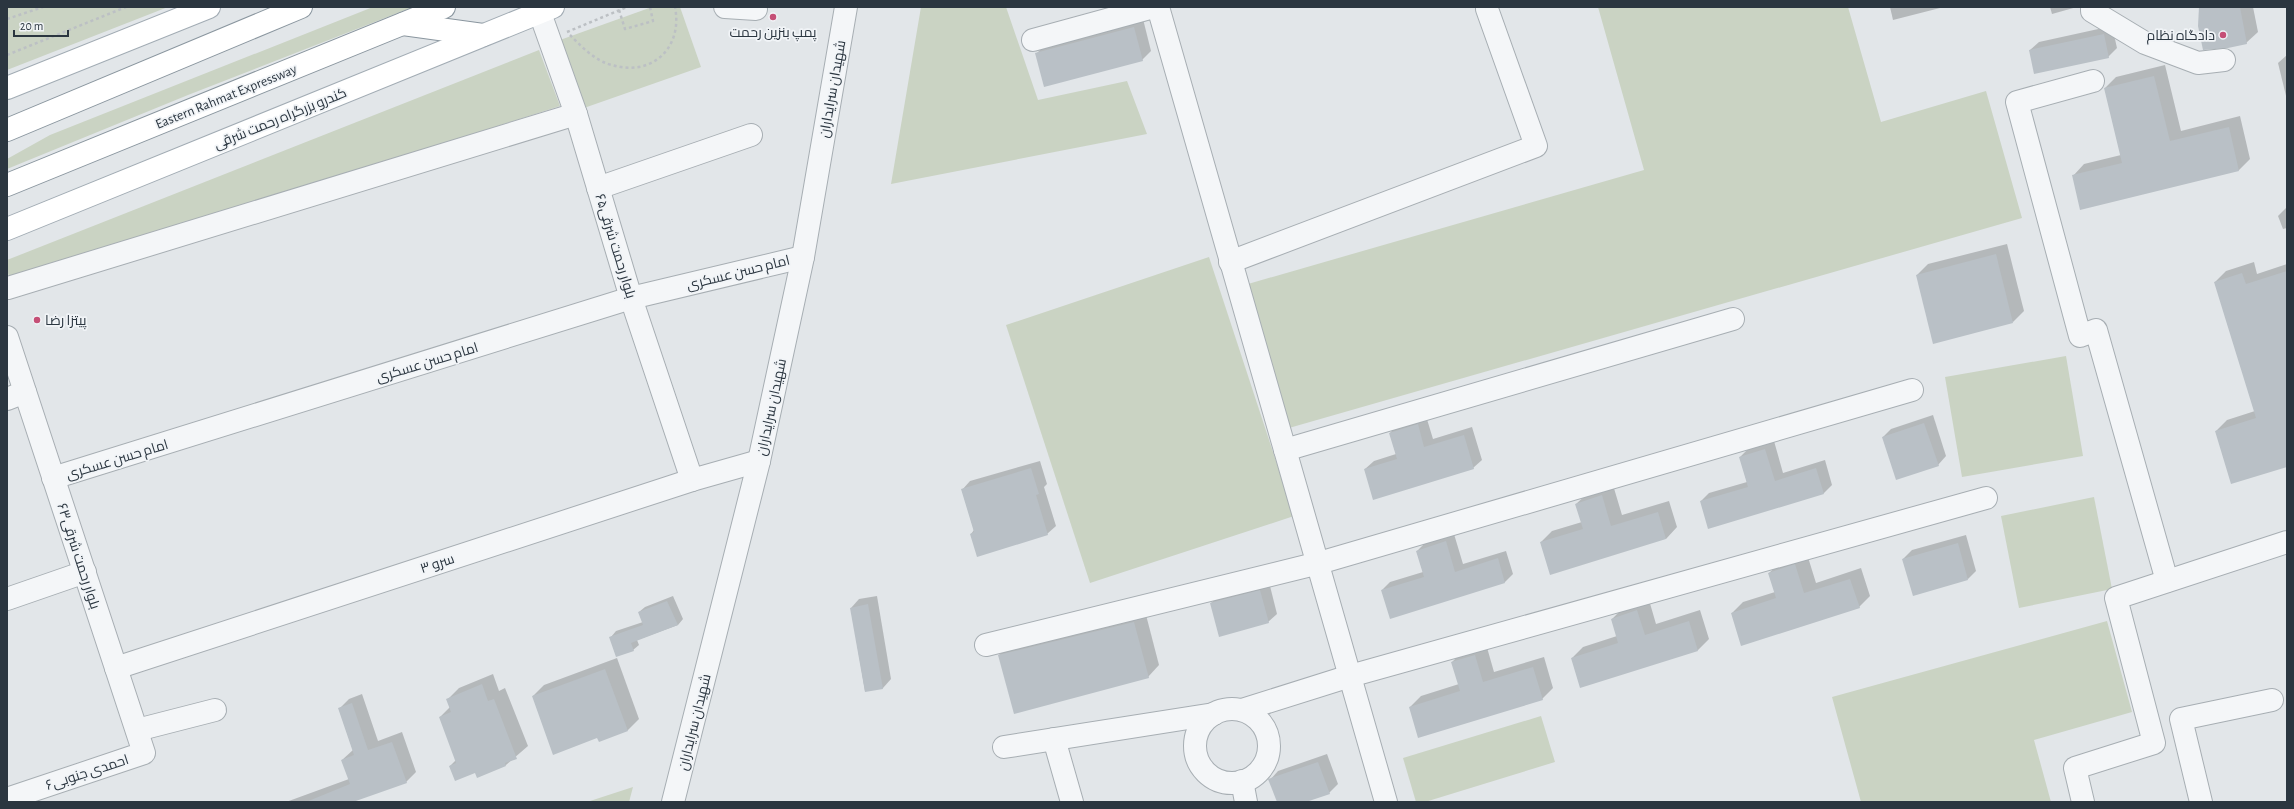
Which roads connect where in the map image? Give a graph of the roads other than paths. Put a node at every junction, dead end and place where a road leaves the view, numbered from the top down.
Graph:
1 (209, 7) edge
2 (444, 7) edge
3 (725, 7) edge
4 (846, 7) edge
5 (1154, 7) edge
6 (1158, 7) edge
7 (2092, 7) edge
8 (756, 9) dead end
9 (1487, 9) dead end
10 (290, 10) edge
11 (546, 10) edge
12 (402, 24) junction
13 (483, 35) junction
14 (1033, 40) dead end
15 (2224, 60) dead end
16 (2093, 81) dead end
17 (7, 88) edge
18 (576, 114) junction
19 (7, 130) edge
20 (751, 134) dead end
21 (7, 185) edge
22 (598, 188) junction
23 (7, 229) edge
24 (803, 256) junction
25 (1230, 262) junction
26 (8, 288) dead end
27 (631, 298) junction
28 (1734, 319) dead end
29 (7, 337) edge
30 (1912, 390) dead end
31 (16, 395) edge
32 (1285, 450) junction
33 (759, 461) junction
34 (53, 478) junction
35 (692, 480) junction
36 (1986, 498) dead end
37 (2287, 542) edge
38 (1318, 563) junction
39 (85, 572) junction
40 (2167, 581) junction
41 (7, 599) edge
42 (986, 645) dead end
43 (116, 668) junction
44 (1350, 676) junction
45 (2272, 700) dead end
46 (215, 710) dead end
47 (1242, 710) junction
48 (1214, 714) junction
49 (137, 730) junction
50 (1054, 739) junction
51 (1004, 747) dead end
52 (144, 753) joint
53 (1242, 781) junction
54 (7, 799) edge
55 (673, 802) edge
56 (1072, 802) edge
57 (1246, 802) edge
58 (1386, 802) edge
59 (2083, 802) edge
60 (2201, 802) edge

1 - 17 main road
2 - 12 main road, Eastern Rahmat Expressway
3 - 8 street
4 - 24 street, شهیدان سرایداران
5 - 14 street
6 - 25 street
7 - 15 street
9 - 25 street
10 - 19 main road
11 - 13 main road, کندرو بزرگراه رحمت شرقی
11 - 18 street, بلوار رحمت شرقی۶۵
12 - 13 main road
12 - 21 main road, Eastern Rahmat Expressway
13 - 23 main road, کندرو بزرگراه رحمت شرقی
16 - 40 street
18 - 22 street, بلوار رحمت شرقی۶۵
18 - 26 street
20 - 22 street
22 - 27 street, بلوار رحمت شرقی۶۵
24 - 27 street, امام حسن عسکری
24 - 33 street, شهیدان سرایداران
25 - 32 street
27 - 34 street, امام حسن عسکری
27 - 35 street, بلوار رحمت شرقی۶۵
28 - 32 street
29 - 31 street, بلوار رحمت شرقی۶۳
30 - 38 street
31 - 34 street, بلوار رحمت شرقی۶۳
32 - 38 street
33 - 35 street, سرو ۳
33 - 55 street, شهیدان سرایداران
34 - 39 street, بلوار رحمت شرقی۶۳
35 - 43 street, سرو ۳
36 - 44 street
37 - 40 street
38 - 42 street
38 - 44 street
39 - 41 street
39 - 43 street, بلوار رحمت شرقی۶۳
40 - 59 street
43 - 49 street, بلوار رحمت شرقی۶۳
44 - 47 street
44 - 58 street
45 - 60 street
46 - 49 street
47 - 48 street
47 - 53 street
48 - 50 street
48 - 53 street
49 - 52 street, بلوار رحمت شرقی۶۳
50 - 51 street
50 - 56 street
52 - 54 street, احمدی جنوبی۶
53 - 57 street

